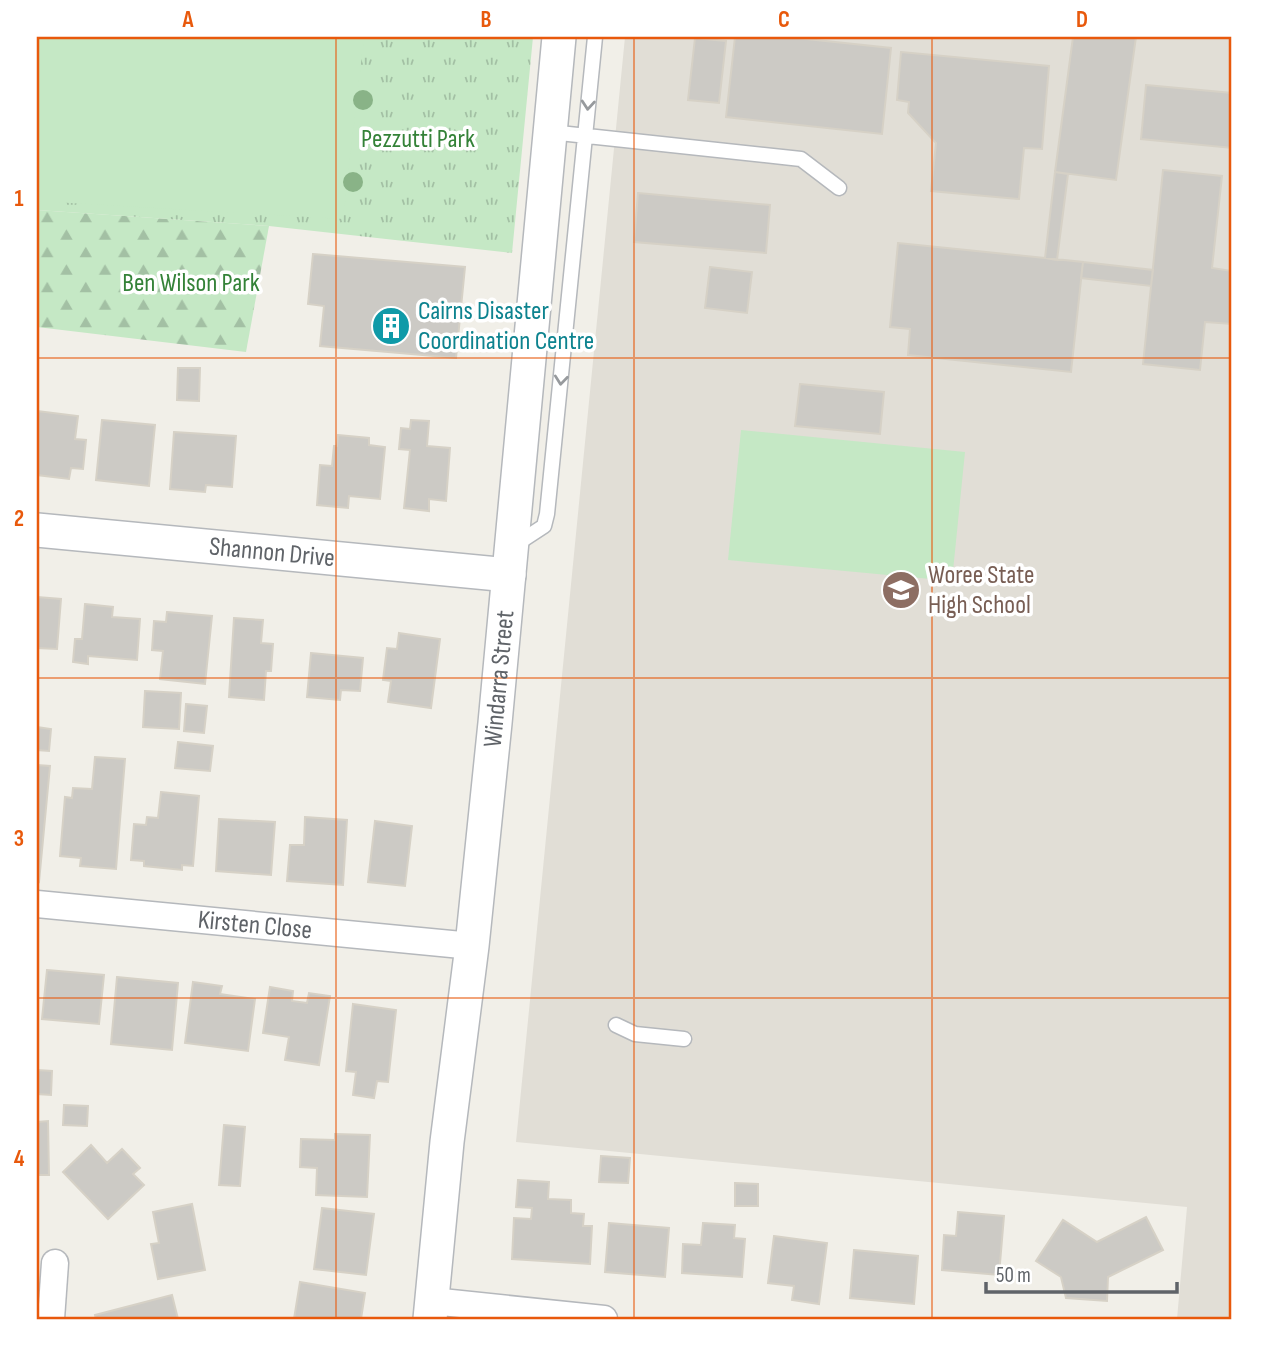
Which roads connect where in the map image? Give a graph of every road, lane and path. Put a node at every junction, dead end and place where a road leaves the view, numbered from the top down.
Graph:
1 (559, 37) edge
2 (595, 37) edge
3 (549, 132) junction
4 (585, 135) junction
5 (839, 188) dead end
6 (37, 530) edge
7 (510, 561) junction
8 (37, 904) edge
9 (472, 946) junction
10 (616, 1025) dead end
11 (684, 1039) dead end
12 (55, 1263) dead end
13 (431, 1310) edge
14 (51, 1319) edge
15 (604, 1319) edge

1 - 3 street, Windarra Street
2 -> 4 lane
3 - 4 lane
3 - 7 street, Windarra Street
4 - 5 lane
4 -> 7 lane
6 - 7 street, Shannon Drive
7 - 9 street, Windarra Street
8 - 9 street, Kirsten Close
9 - 13 street, Windarra Street
10 - 11 lane
12 - 14 street
13 - 15 street

